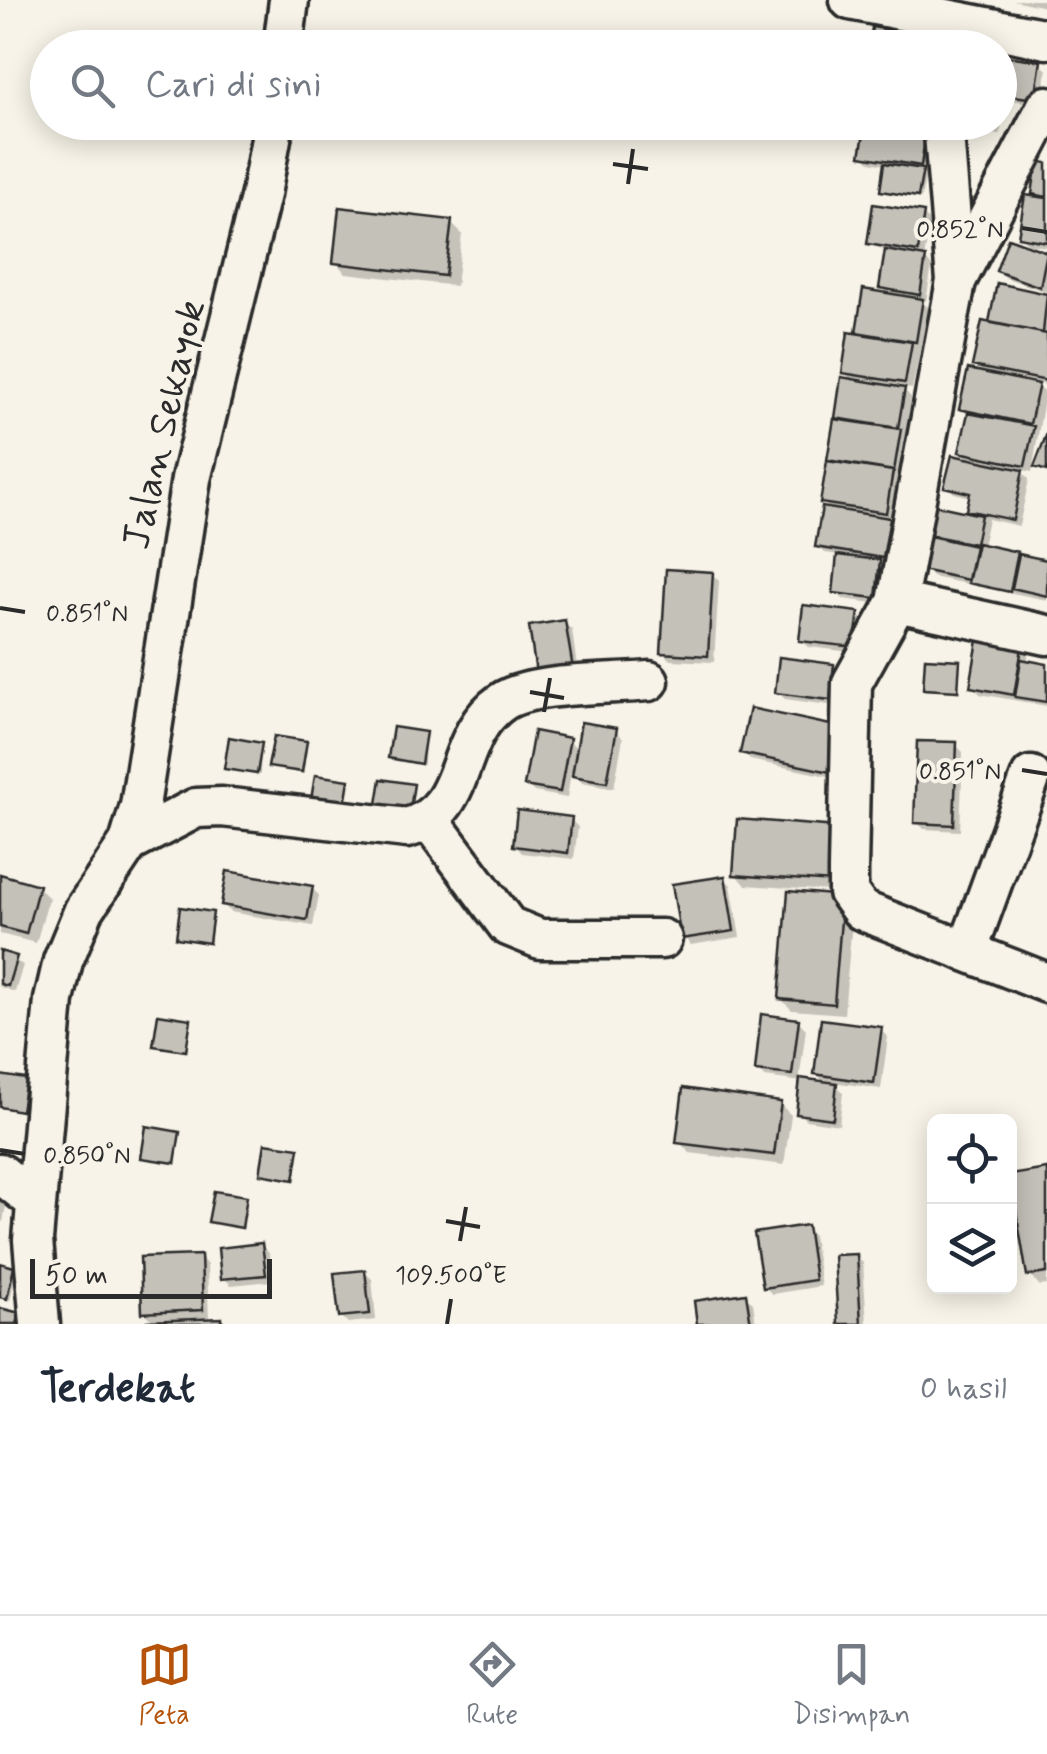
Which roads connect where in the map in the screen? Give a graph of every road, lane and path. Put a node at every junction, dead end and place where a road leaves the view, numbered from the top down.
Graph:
1 (289, 0) edge
2 (850, 0) edge
3 (286, 30) edge
4 (931, 30) edge
5 (1017, 38) edge
6 (1047, 40) edge
7 (1047, 106) edge
8 (271, 140) edge
9 (944, 140) edge
10 (956, 281) junction
11 (897, 602) junction
12 (1047, 635) edge
13 (649, 682) dead end
14 (1030, 776) dead end
15 (430, 821) junction
16 (129, 844) junction
17 (662, 939) dead end
18 (968, 949) junction
19 (1047, 983) edge
20 (0, 1173) edge
21 (36, 1202) junction
22 (17, 1242) edge
23 (40, 1324) edge

1 - 3 street
2 - 4 street
5 - 6 street
7 - 10 street
8 - 16 street, Jalan Sekayok
9 - 10 street
10 - 11 street
11 - 12 street
11 - 18 street
13 - 15 street
14 - 18 street
15 - 16 street
15 - 17 street
16 - 21 street, Jalan Sekayok
18 - 19 street
20 - 21 street
21 - 22 street, Jalan Sekayok
22 - 23 street, Jalan Sekayok

